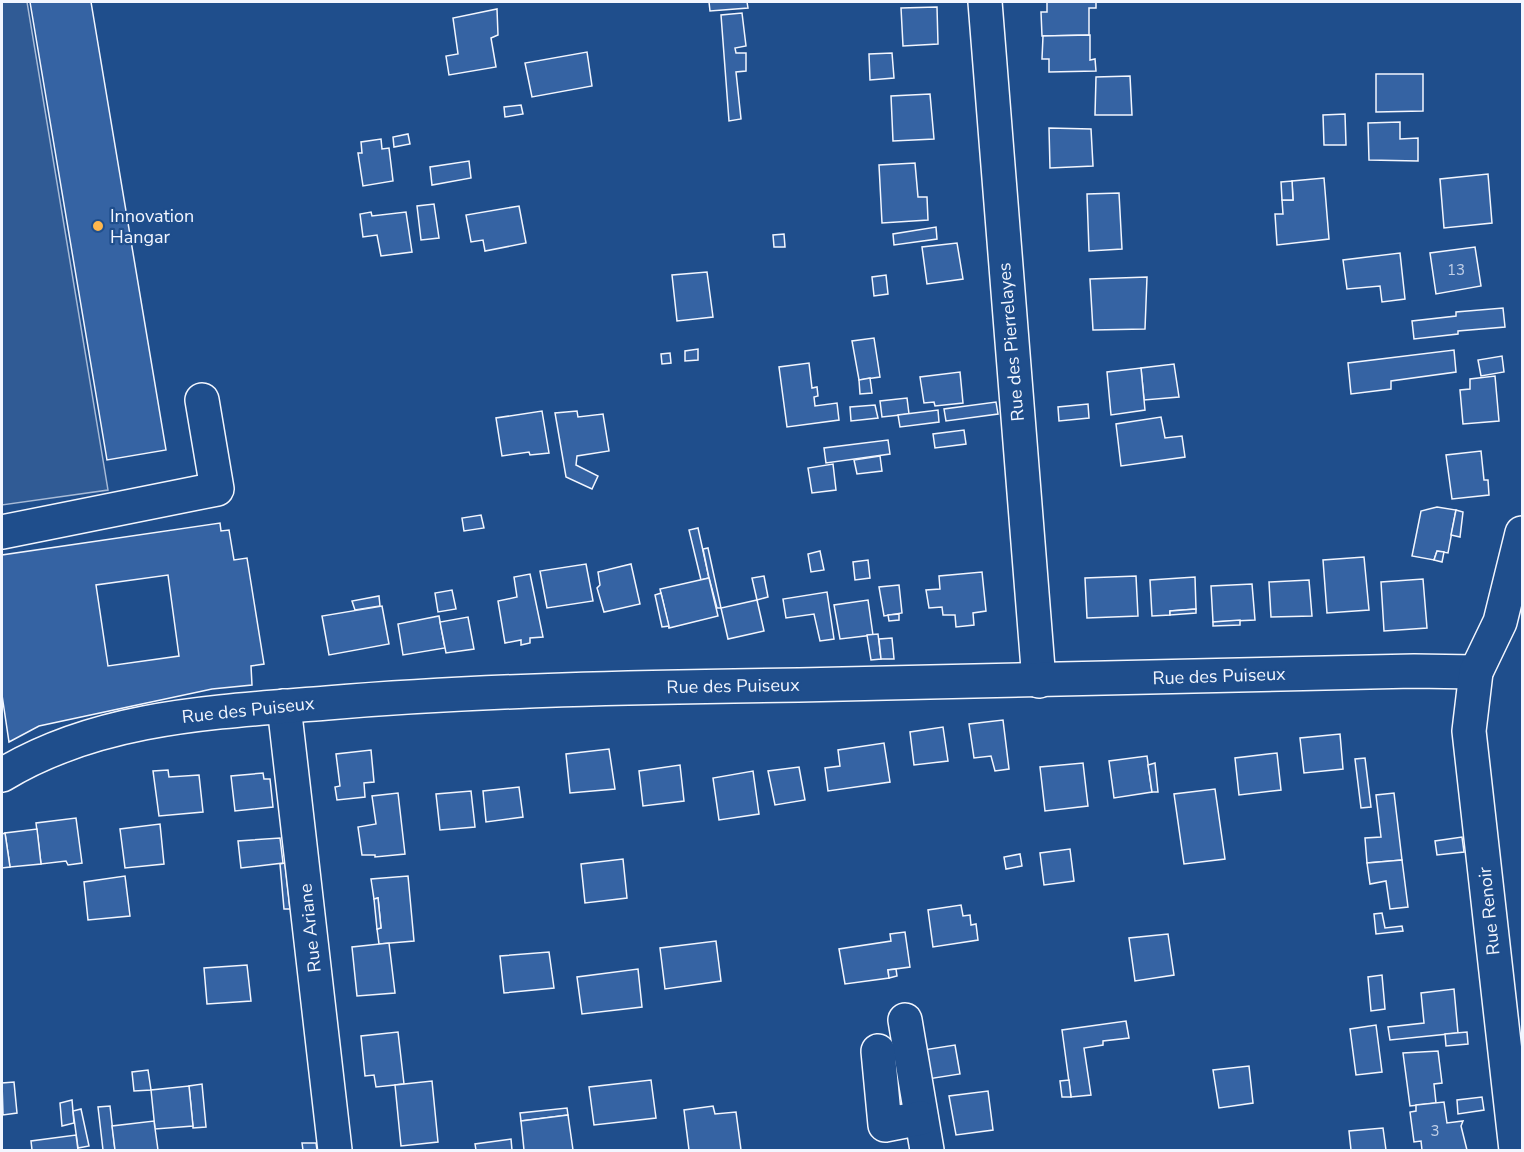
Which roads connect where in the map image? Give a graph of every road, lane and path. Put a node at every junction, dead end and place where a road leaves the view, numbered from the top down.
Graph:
1 (985, 2) edge
2 (202, 400) dead end
3 (2, 532) edge
4 (1522, 533) edge
5 (1476, 672) junction
6 (1039, 681) junction
7 (284, 706) junction
8 (2, 775) edge
9 (905, 1020) dead end
10 (878, 1051) dead end
11 (921, 1118) junction
12 (887, 1138) edge
13 (335, 1150) edge
14 (927, 1150) edge
15 (1516, 1150) edge

1 - 6 street, Rue des Pierrelayes
2 - 3 street
4 - 5 street, Rue Renoir
5 - 6 street, Rue des Puiseux
5 - 15 street, Rue Renoir
6 - 7 street, Rue des Puiseux
7 - 8 street, Rue des Puiseux
7 - 13 street, Rue Ariane
9 - 11 street
10 - 12 street
11 - 12 street
11 - 14 street

